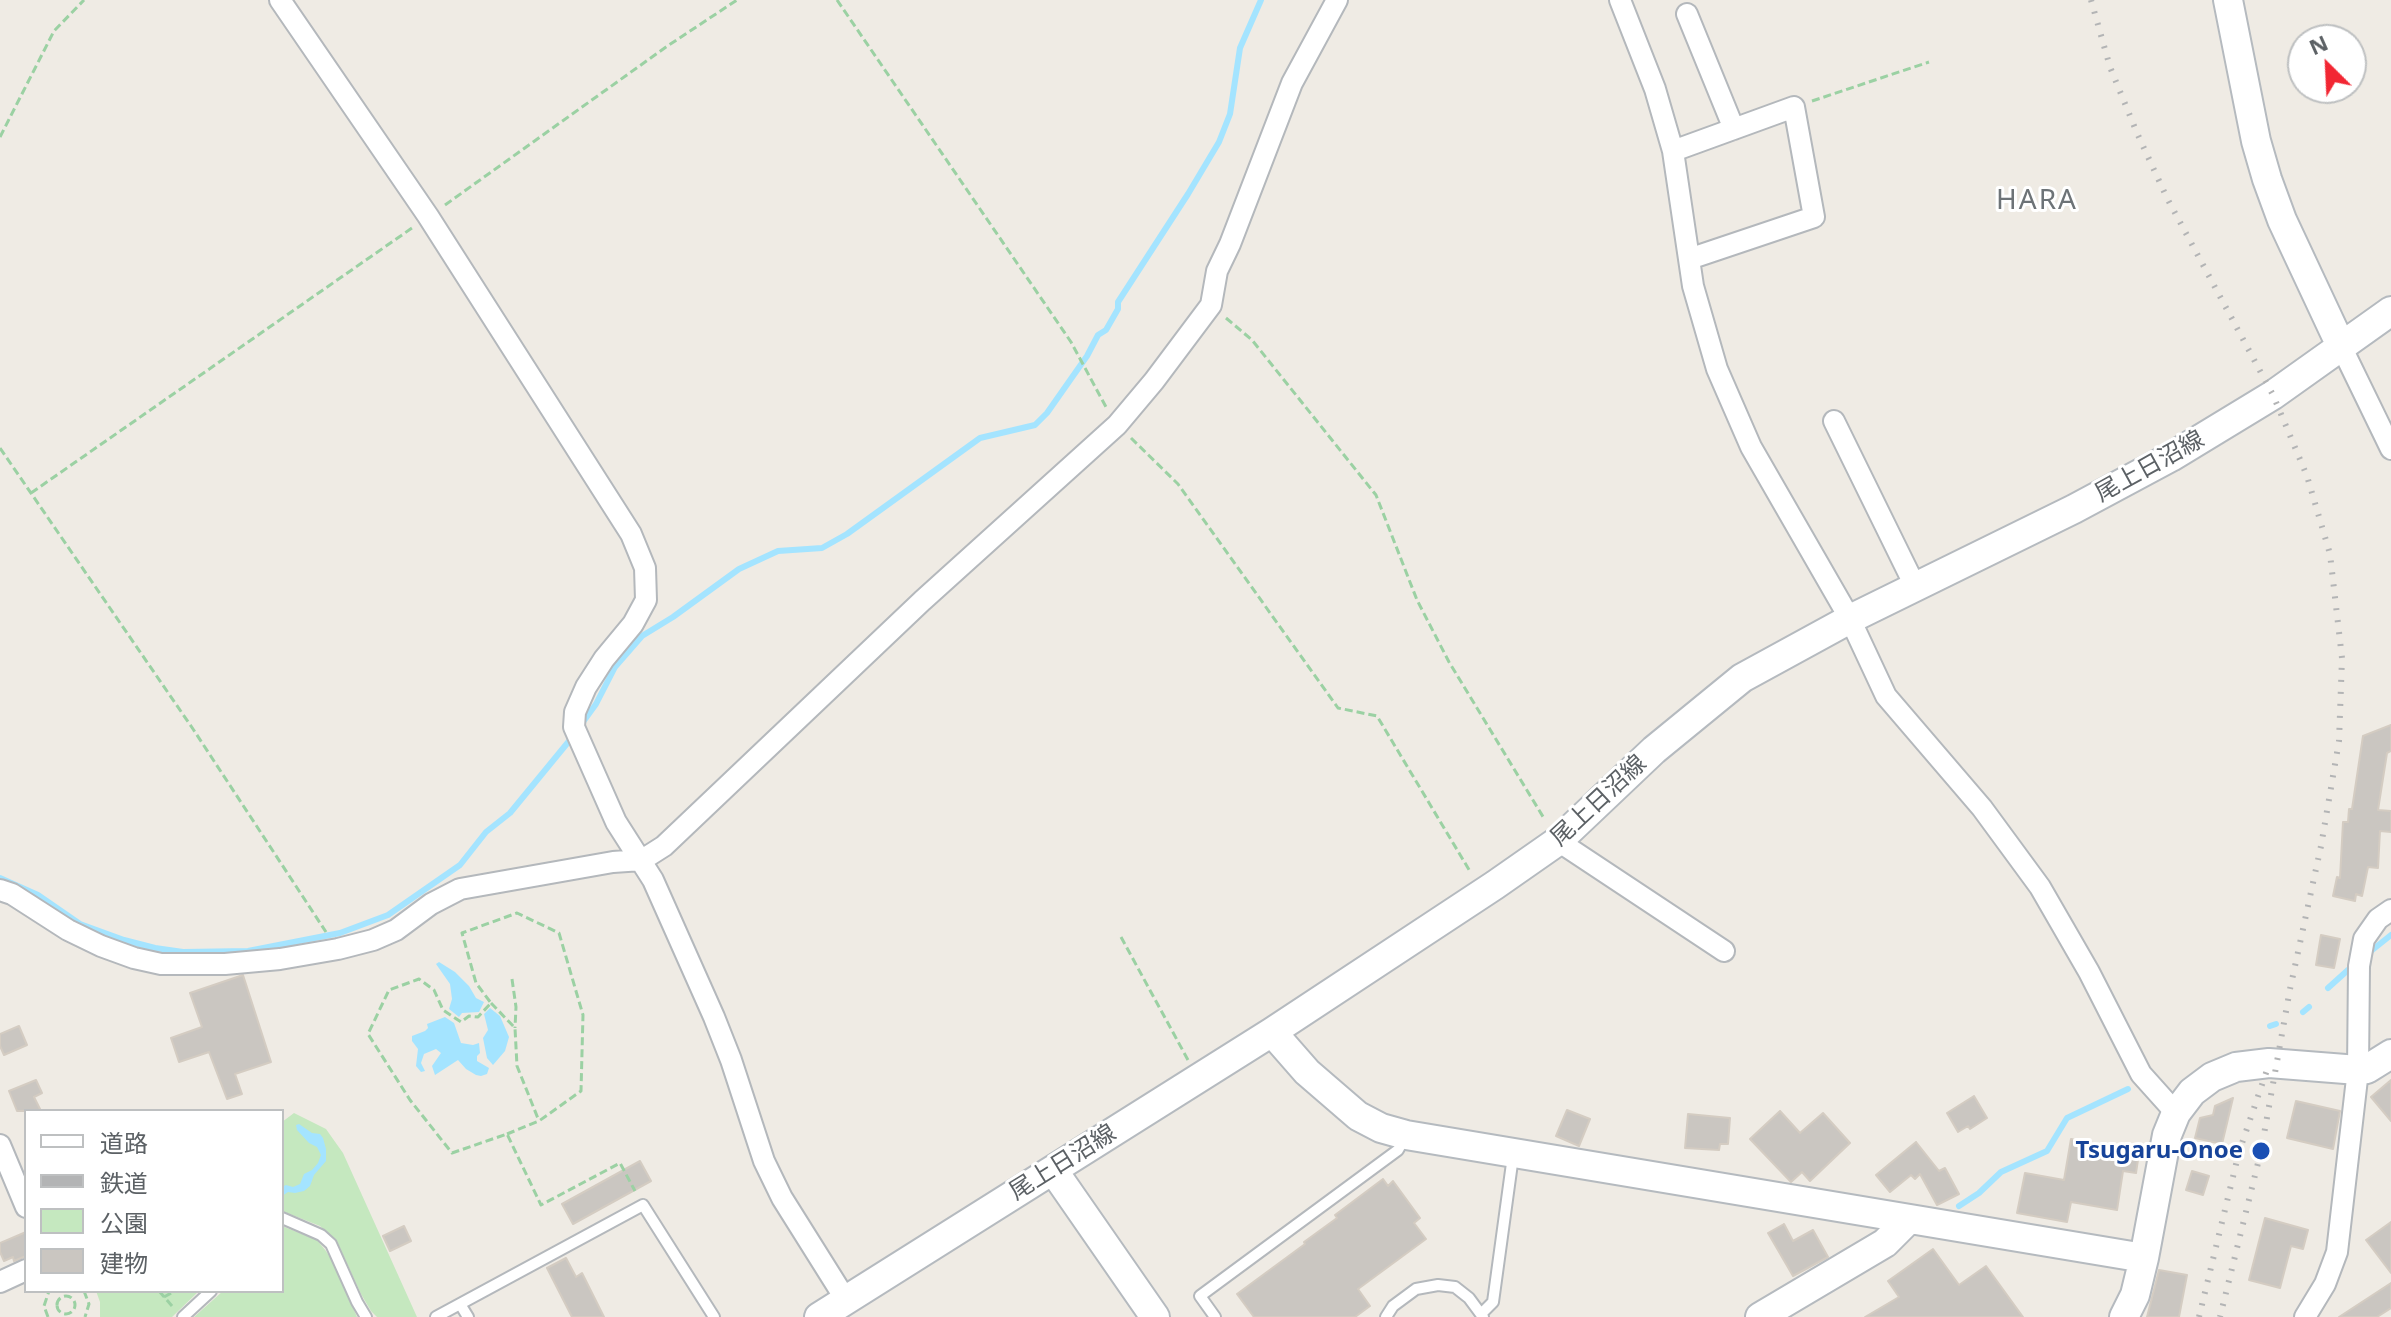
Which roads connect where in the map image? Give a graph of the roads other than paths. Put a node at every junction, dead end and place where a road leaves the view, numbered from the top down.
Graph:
1 (280, 0) edge
2 (1337, 0) edge
3 (1620, 0) edge
4 (2228, 0) edge
5 (1687, 14) dead end
6 (1734, 129) junction
7 (1673, 151) junction
8 (1689, 259) junction
9 (2391, 311) edge
10 (2341, 346) junction
11 (1834, 421) dead end
12 (2391, 449) edge
13 (1915, 586) junction
14 (1850, 619) junction
15 (1558, 841) junction
16 (642, 860) junction
17 (0, 890) edge
18 (2391, 910) edge
19 (1724, 951) dead end
20 (1272, 1032) junction
21 (2391, 1054) edge
22 (2358, 1070) junction
23 (2176, 1113) junction
24 (1406, 1135) junction
25 (0, 1145) edge
26 (1513, 1154) junction
27 (1053, 1170) junction
28 (24, 1202) edge
29 (284, 1219) edge
30 (1909, 1219) junction
31 (2144, 1258) junction
32 (24, 1271) edge
33 (0, 1282) edge
34 (209, 1293) edge
35 (846, 1300) junction
36 (460, 1304) junction
37 (1483, 1315) edge
38 (183, 1317) edge
39 (366, 1317) edge
40 (436, 1317) edge
41 (468, 1317) edge
42 (714, 1317) edge
43 (819, 1317) edge
44 (1155, 1317) edge
45 (1215, 1317) edge
46 (1386, 1317) edge
47 (1760, 1317) edge
48 (2124, 1317) edge
49 (2305, 1317) edge

1 - 16 street
2 - 16 street
3 - 7 street
4 - 10 street
5 - 6 street
6 - 7 street
6 - 8 street
7 - 8 street
8 - 14 street
9 - 10 street, 尾上日沼線
10 - 12 street
10 - 13 street, 尾上日沼線
11 - 13 street
13 - 14 street, 尾上日沼線
14 - 15 street, 尾上日沼線
14 - 23 street
15 - 19 street
15 - 20 street, 尾上日沼線
16 - 17 street
16 - 35 street
18 - 22 street
20 - 24 street
20 - 27 street, 尾上日沼線
21 - 22 street
22 - 23 street
22 - 49 street
23 - 31 street
24 - 26 street
24 - 45 lane
25 - 28 street
26 - 30 street
26 - 37 lane
27 - 35 street, 尾上日沼線
27 - 44 street
29 - 39 lane
30 - 31 street
30 - 47 street
31 - 48 street
32 - 33 street
34 - 38 lane
35 - 43 street, 尾上日沼線
36 - 40 lane
36 - 41 lane
36 - 42 lane
37 - 46 lane

